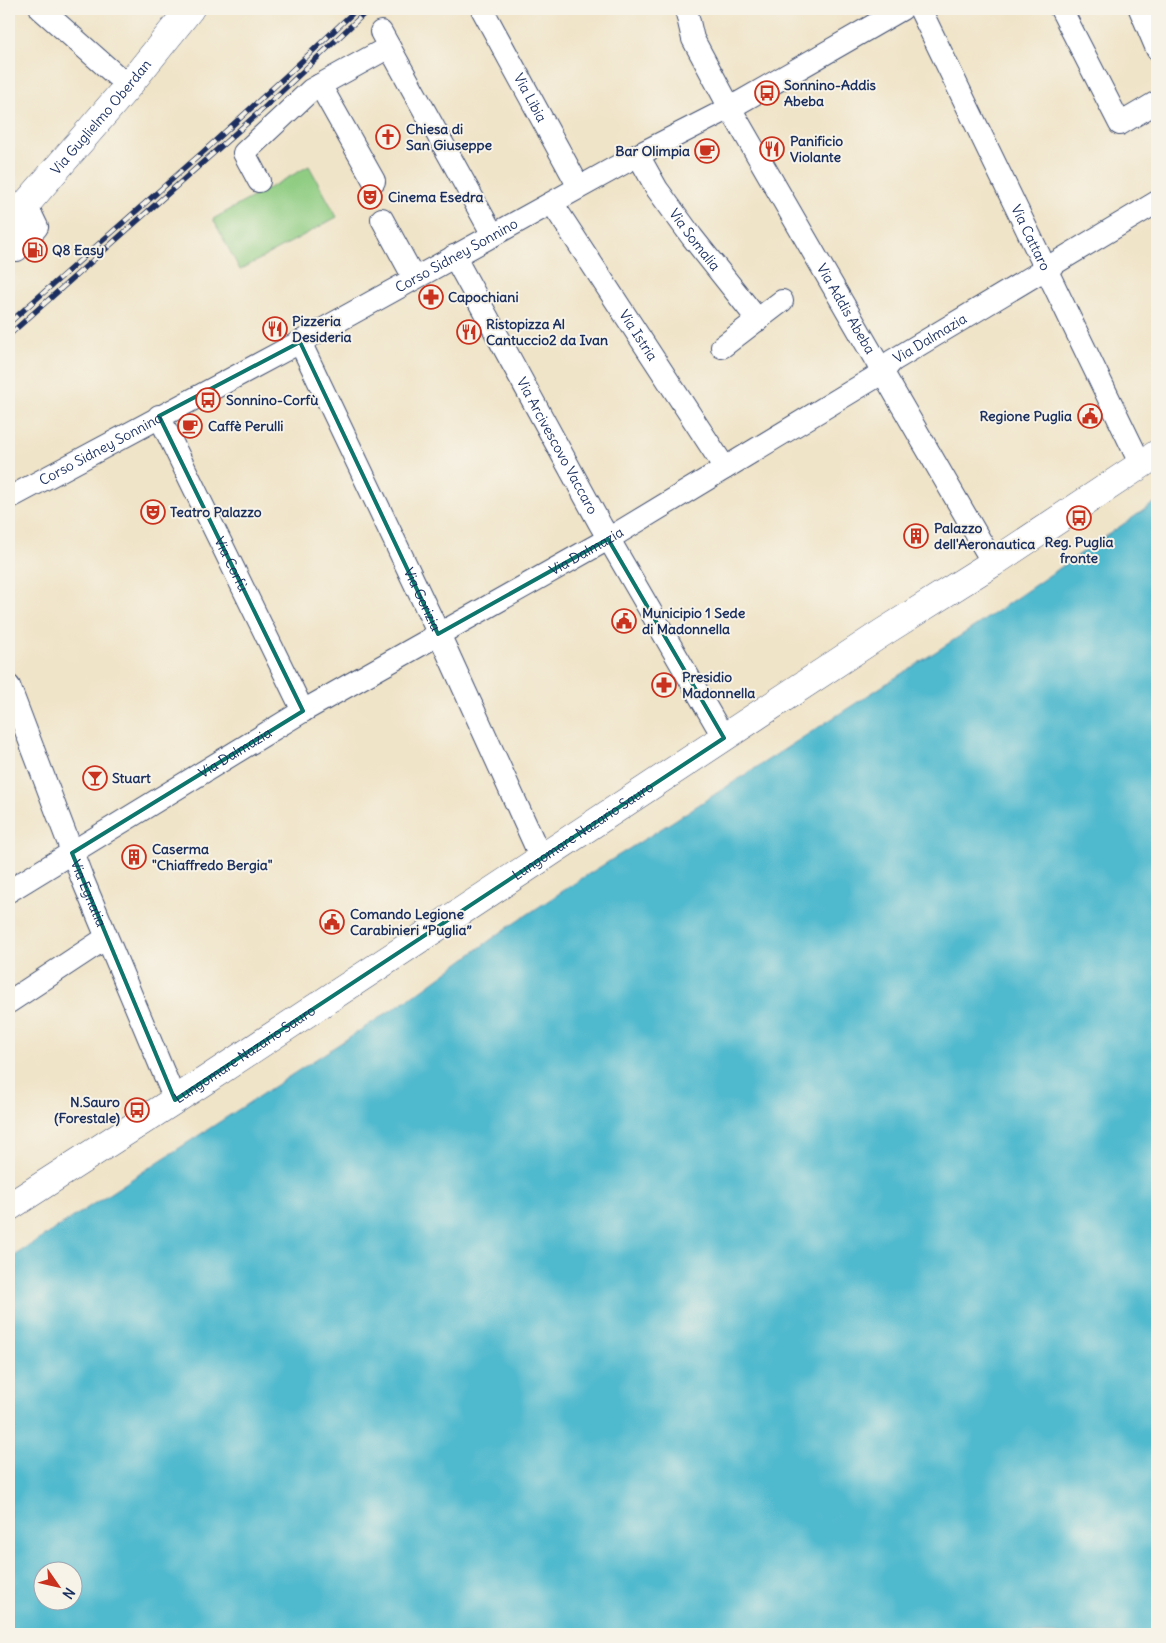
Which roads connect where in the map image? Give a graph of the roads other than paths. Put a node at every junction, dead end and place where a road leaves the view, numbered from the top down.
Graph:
1 (41, 9) edge
2 (190, 9) edge
3 (482, 9) edge
4 (686, 9) edge
5 (920, 9) edge
6 (1060, 9) edge
7 (1140, 9) edge
8 (890, 12) edge
9 (1157, 49) edge
10 (320, 85) junction
11 (128, 86) junction
12 (1157, 102) edge
13 (730, 108) junction
14 (638, 155) junction
15 (259, 181) dead end
16 (374, 181) dead end
17 (579, 187) junction
18 (1157, 202) edge
19 (552, 203) junction
20 (17, 214) edge
21 (382, 219) dead end
22 (492, 235) junction
23 (9, 249) edge
24 (454, 256) junction
25 (1045, 269) junction
26 (414, 278) junction
27 (782, 301) dead end
28 (758, 320) junction
29 (300, 342) junction
30 (722, 347) dead end
31 (882, 373) junction
32 (160, 416) junction
33 (1149, 460) edge
34 (724, 468) junction
35 (9, 498) edge
36 (608, 539) junction
37 (993, 563) junction
38 (438, 634) junction
39 (9, 686) edge
40 (303, 711) junction
41 (724, 738) junction
42 (72, 853) junction
43 (541, 858) junction
44 (9, 890) edge
45 (106, 938) junction
46 (9, 1002) edge
47 (175, 1100) junction
48 (10, 1201) edge

1 - 11 street
2 - 11 main road, Via Guglielmo Oberdan
3 - 17 street, Via Libia
4 - 13 street, Via Addis Abeba
5 - 25 street, Via Cattaro
6 - 12 street
7 - 9 street
8 - 13 street, Corso Sidney Sonnino
10 - 15 street
10 - 16 street
10 - 22 street
11 - 20 main road, Via Guglielmo Oberdan
13 - 14 street, Corso Sidney Sonnino
13 - 31 street, Via Addis Abeba
14 - 17 street, Corso Sidney Sonnino
14 - 28 street, Via Somalia
17 - 19 street, Corso Sidney Sonnino
18 - 25 street, Via Dalmazia
19 - 22 street, Corso Sidney Sonnino
19 - 34 street, Via Istria
20 - 23 street
21 - 26 street
22 - 24 street, Corso Sidney Sonnino
24 - 26 street, Corso Sidney Sonnino
24 - 36 street, Via Arcivescovo Vaccaro
25 - 31 street, Via Dalmazia
25 - 33 street, Via Cattaro
26 - 29 street, Corso Sidney Sonnino
27 - 28 street
28 - 30 street
29 - 32 street, Corso Sidney Sonnino
29 - 38 street, Via Gorizia
31 - 34 street, Via Dalmazia
31 - 37 street, Via Addis Abeba
32 - 35 street, Corso Sidney Sonnino
32 - 40 street, Via Corfù
33 - 37 main road, Lungomare Nazario Sauro
34 - 36 street, Via Dalmazia
36 - 38 street, Via Dalmazia
36 - 41 street, Via Arcivescovo Vaccaro
37 - 41 main road, Lungomare Nazario Sauro
38 - 40 street, Via Dalmazia
38 - 43 street, Via Gorizia
39 - 42 street, Via Egnatia
40 - 42 street, Via Dalmazia
41 - 43 main road, Lungomare Nazario Sauro
42 - 44 street, Via Dalmazia
42 - 45 street, Via Egnatia
43 - 47 main road, Lungomare Nazario Sauro
45 - 46 street
45 - 47 street, Via Egnatia
47 - 48 main road, Lungomare Nazario Sauro

